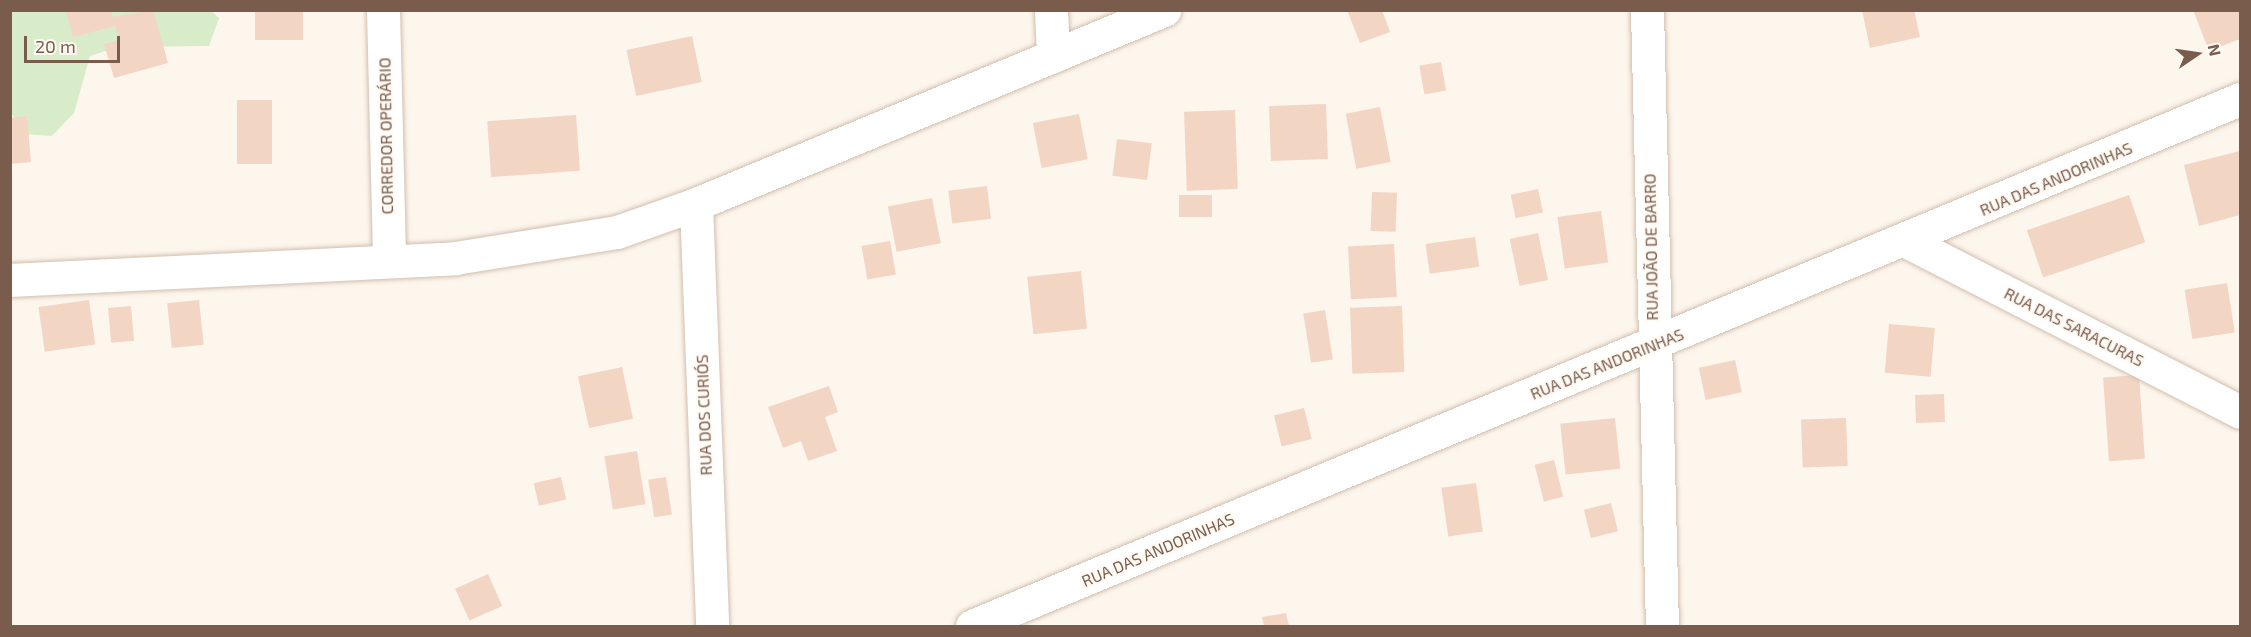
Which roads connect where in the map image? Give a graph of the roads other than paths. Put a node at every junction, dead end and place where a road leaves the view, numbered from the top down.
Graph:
1 (382, 10) edge
2 (1051, 10) edge
3 (1164, 10) edge
4 (1647, 10) edge
5 (1053, 56) junction
6 (2241, 99) edge
7 (696, 204) junction
8 (1908, 242) junction
9 (389, 261) junction
10 (10, 280) edge
11 (1653, 345) junction
12 (2241, 412) edge
13 (712, 627) edge
14 (972, 627) edge
15 (1662, 627) edge

1 - 9 street, CORREDOR OPERÁRIO
2 - 5 street
3 - 5 street
4 - 11 street, RUA JOÃO DE BARRO
5 - 7 street
6 - 8 street, RUA DAS ANDORINHAS
7 - 9 street
7 - 13 street, RUA DOS CURIÓS
8 - 11 street, RUA DAS ANDORINHAS
8 - 12 street, RUA DAS SARACURAS
9 - 10 street
11 - 14 street, RUA DAS ANDORINHAS
11 - 15 street, RUA JOÃO DE BARRO

